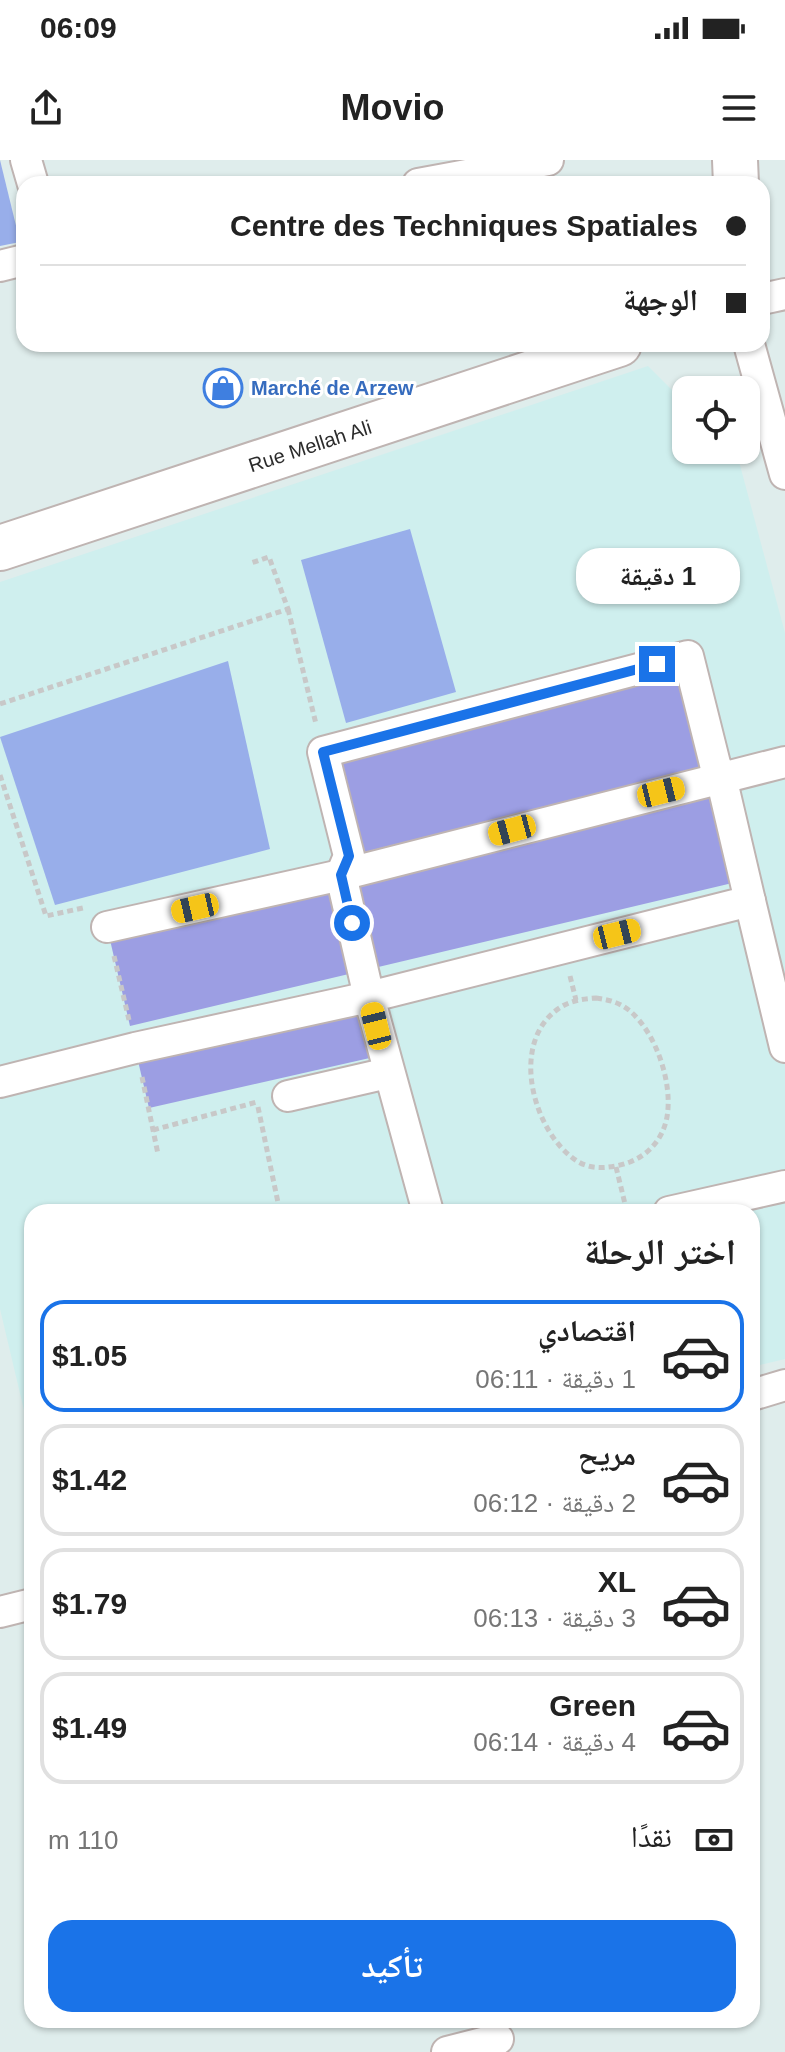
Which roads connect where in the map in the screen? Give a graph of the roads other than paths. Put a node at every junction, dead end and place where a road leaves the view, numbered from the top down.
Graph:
1 (548, 160) edge
2 (461, 176) edge
3 (595, 352) edge
4 (751, 352) edge
5 (785, 474) edge
6 (0, 548) edge
7 (785, 762) edge
8 (721, 777) junction
9 (341, 875) junction
10 (750, 901) junction
11 (107, 927) road end
12 (369, 997) junction
13 (785, 1047) edge
14 (388, 1073) junction
15 (0, 1082) edge
16 (288, 1096) road end
17 (785, 1186) edge
18 (426, 1204) edge
19 (705, 1204) edge
20 (785, 1385) edge
21 (760, 1393) edge
22 (24, 1606) edge
23 (0, 1612) edge
24 (497, 2037) edge
25 (447, 2052) edge

1 - 2 street
3 - 6 main road, Rue Mellah Ali
4 - 5 street
7 - 8 street
8 - 9 street
8 - 9 street
8 - 10 street
9 - 11 street
9 - 12 street
10 - 12 street
10 - 13 street
12 - 14 street
12 - 15 street
14 - 16 street
14 - 18 street
17 - 19 street
20 - 21 street
22 - 23 street
24 - 25 street

